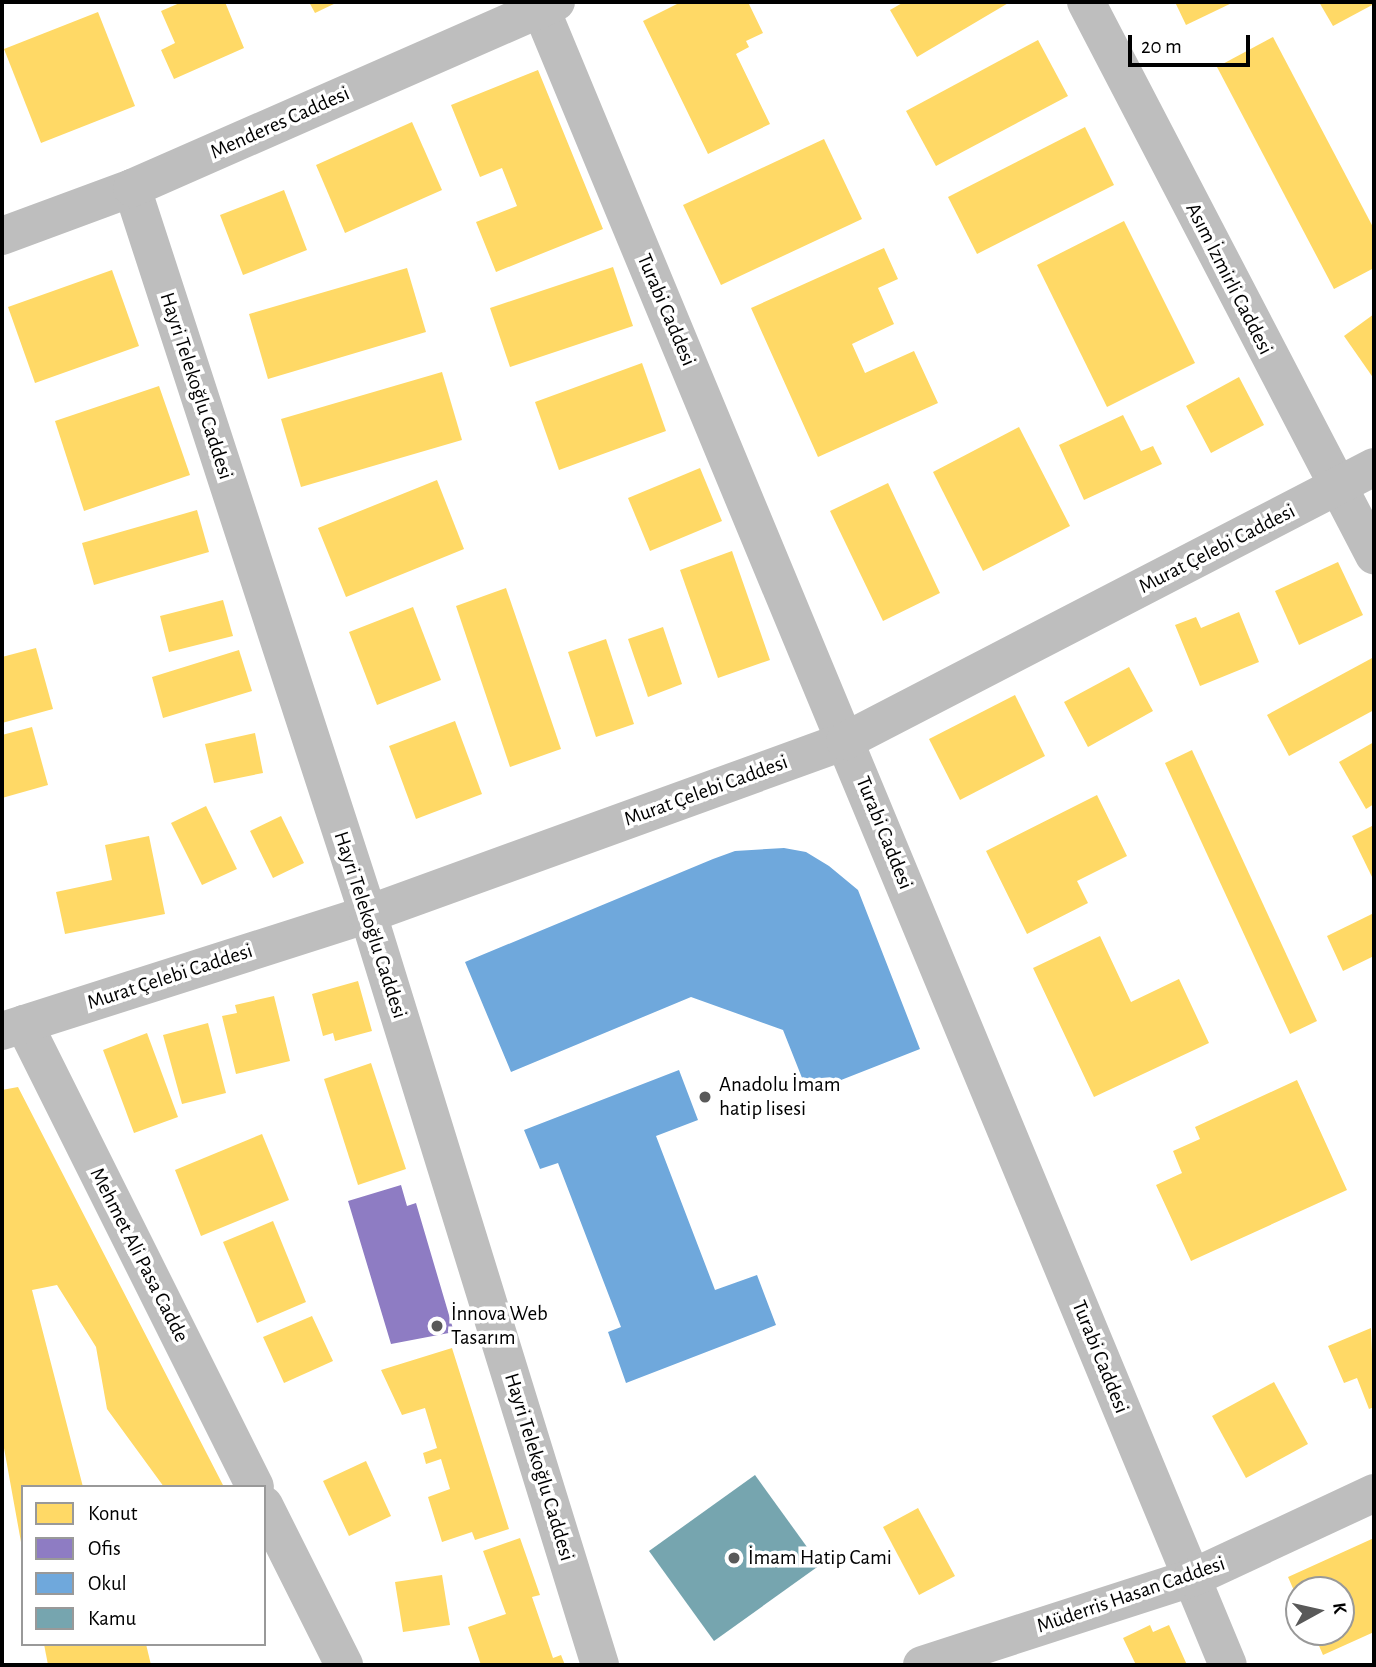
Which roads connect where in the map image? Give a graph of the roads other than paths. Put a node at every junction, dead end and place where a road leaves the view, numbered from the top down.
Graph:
1 (1086, 2) edge
2 (545, 4) edge
3 (132, 188) junction
4 (2, 236) edge
5 (1374, 467) edge
6 (1337, 487) junction
7 (1374, 555) edge
8 (845, 741) junction
9 (368, 914) junction
10 (13, 1027) edge
11 (254, 1485) edge
12 (1374, 1493) edge
13 (266, 1509) edge
14 (1192, 1578) junction
15 (344, 1665) edge
16 (600, 1665) edge
17 (922, 1665) edge
18 (1228, 1665) edge

1 - 6 street, Asım İzmirli Caddesi
2 - 3 street, Menderes Caddesi
2 - 8 street, Turabi Caddesi
3 - 4 street, Menderes Caddesi
3 - 9 street, Hayri Telekoğlu Caddesi
5 - 6 street, Murat Çelebi Caddesi
6 - 7 street, Asım İzmirli Caddesi
6 - 8 street, Murat Çelebi Caddesi
8 - 9 street, Murat Çelebi Caddesi
8 - 14 street, Turabi Caddesi
9 - 10 street, Murat Çelebi Caddesi
9 - 16 street, Hayri Telekoğlu Caddesi
10 - 11 street, Mehmet Ali Pasa Cadde
12 - 14 street, Müderris Hasan Caddesi
13 - 15 street
14 - 17 street, Müderris Hasan Caddesi
14 - 18 street, Turabi Caddesi

